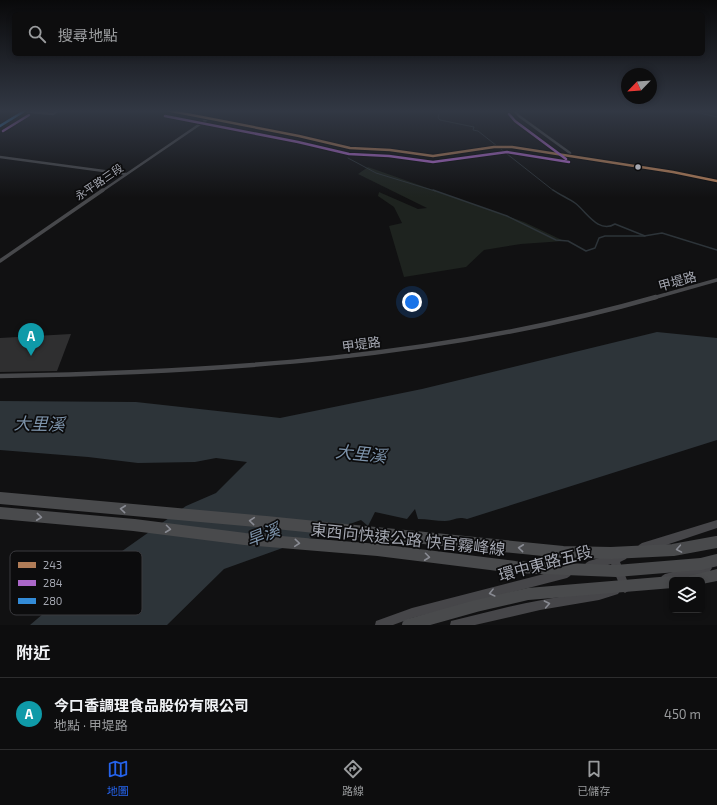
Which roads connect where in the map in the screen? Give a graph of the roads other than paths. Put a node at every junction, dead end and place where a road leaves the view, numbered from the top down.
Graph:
1 (178, 139) edge
2 (309, 139) edge
3 (551, 139) edge
4 (570, 156) junction
5 (0, 157) edge
6 (126, 174) junction
7 (717, 181) edge
8 (0, 261) edge
9 (717, 280) edge
10 (0, 376) edge
11 (0, 498) edge
12 (0, 513) edge
13 (717, 524) edge
14 (717, 542) edge
15 (614, 560) junction
16 (717, 560) edge
17 (717, 565) edge
18 (717, 574) edge
19 (705, 577) edge
20 (669, 582) edge
21 (626, 588) junction
22 (380, 625) edge
23 (408, 625) edge
24 (455, 625) edge

1 - 6 street, 永平路三段
2 - 4 street
3 - 4 street
4 - 7 street
5 - 6 street
6 - 8 street, 永平路三段
9 - 10 street, 甲堤路
14 -> 11 highway, 東西向快速公路 快官霧峰線, bridge
12 -> 16 highway, 東西向快速公路 快官霧峰線, bridge
13 - 15 street, 環中東路五段
15 - 21 street
15 -> 22 street, 環中東路五段
17 - 21 street
18 - 19 highway
20 - 23 highway, bridge
24 -> 21 street

